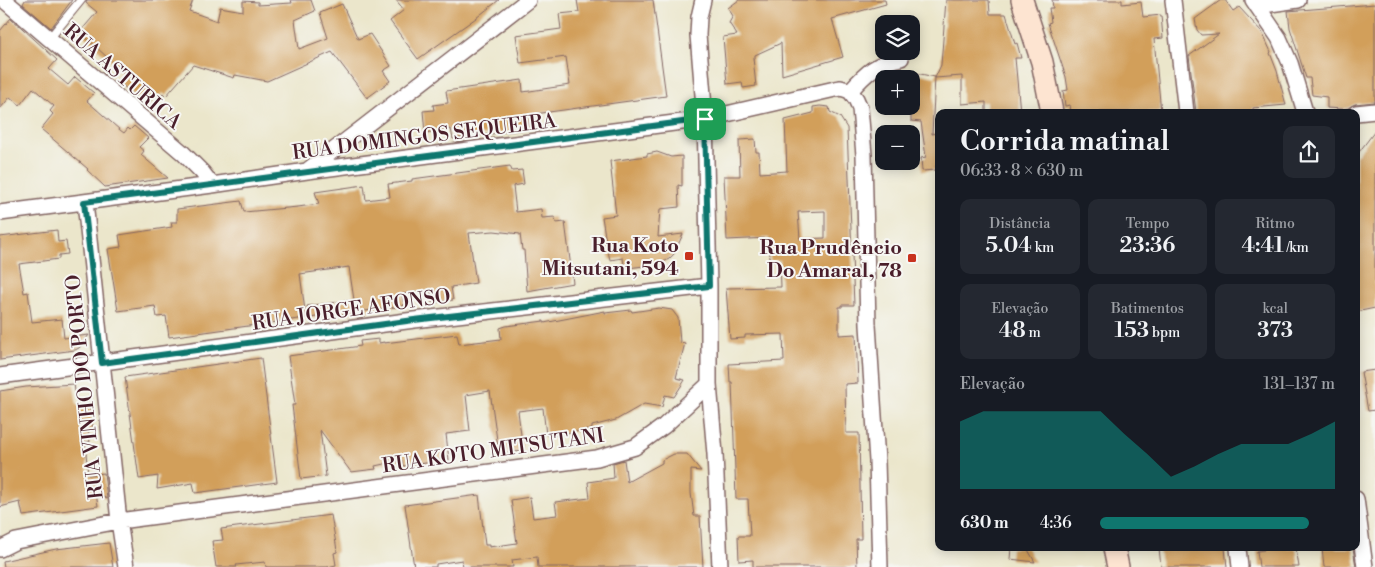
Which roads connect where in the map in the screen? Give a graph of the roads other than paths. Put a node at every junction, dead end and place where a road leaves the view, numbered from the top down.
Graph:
1 (4, 0) edge
2 (82, 0) edge
3 (528, 0) edge
4 (703, 0) edge
5 (1022, 0) edge
6 (1173, 0) edge
7 (1298, 0) edge
8 (1255, 3) edge
9 (49, 39) junction
10 (892, 60) edge
11 (850, 91) junction
12 (1051, 109) edge
13 (1186, 109) edge
14 (1304, 109) edge
15 (1375, 111) edge
16 (1360, 113) edge
17 (705, 119) junction
18 (307, 171) junction
19 (212, 185) junction
20 (84, 202) junction
21 (0, 213) edge
22 (709, 286) junction
23 (102, 363) junction
24 (0, 376) edge
25 (709, 384) junction
26 (119, 521) junction
27 (1360, 529) edge
28 (0, 549) edge
29 (1115, 551) edge
30 (1238, 551) edge
31 (126, 567) edge
32 (720, 567) edge
33 (880, 567) edge
34 (1118, 567) edge
35 (1240, 567) edge
36 (1365, 567) edge

1 - 9 street, RUA ASTURICA
2 - 9 lane
3 - 18 street
4 - 17 street
5 - 12 main road
6 - 13 street
7 - 8 street
8 - 14 street
9 - 19 street, RUA ASTURICA
10 - 11 street
11 - 17 street, RUA DOMINGOS SEQUEIRA
11 - 33 street
15 - 16 street
17 - 18 street, RUA DOMINGOS SEQUEIRA
17 - 22 street
18 - 19 street, RUA DOMINGOS SEQUEIRA
19 - 20 street, RUA DOMINGOS SEQUEIRA
20 - 21 street, RUA DOMINGOS SEQUEIRA
20 - 23 street, RUA VINHO DO PORTO
22 - 23 street, RUA JORGE AFONSO
22 - 25 street
23 - 24 street, RUA JORGE AFONSO
23 - 26 street, RUA VINHO DO PORTO
25 - 26 street, RUA KOTO MITSUTANI
25 - 32 street
26 - 28 street, RUA KOTO MITSUTANI
26 - 31 street, RUA VINHO DO PORTO
27 - 36 street
29 - 34 main road
30 - 35 street

